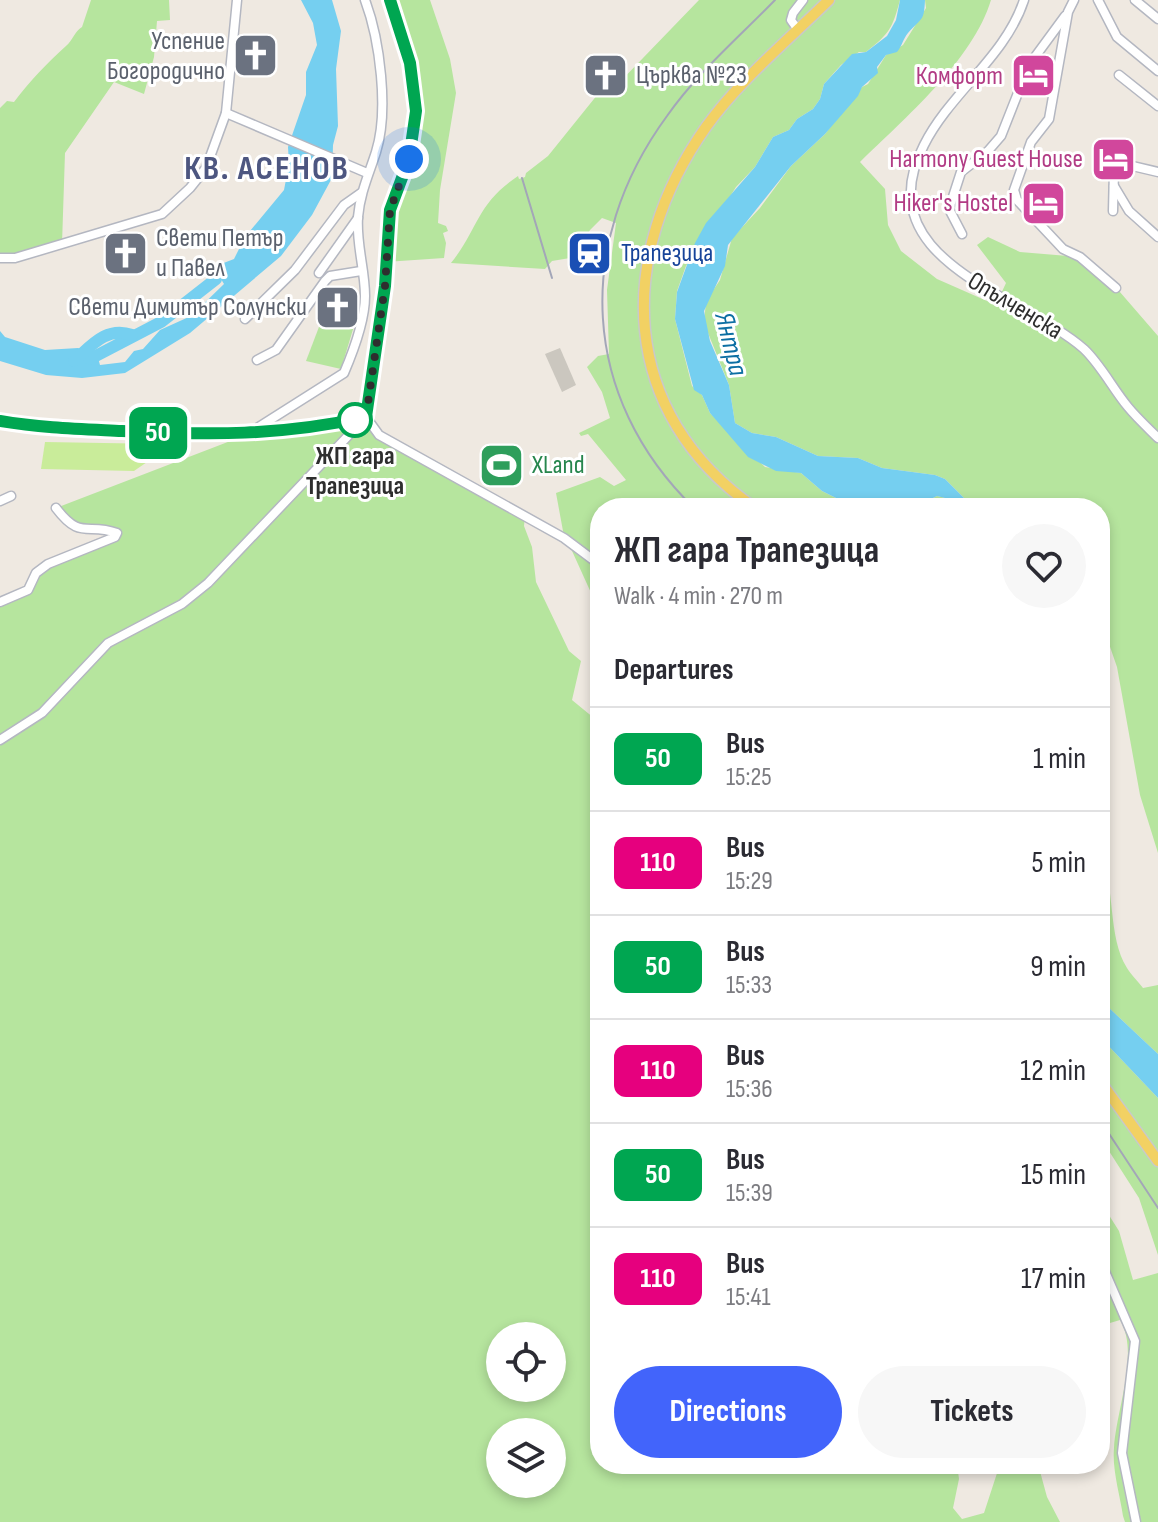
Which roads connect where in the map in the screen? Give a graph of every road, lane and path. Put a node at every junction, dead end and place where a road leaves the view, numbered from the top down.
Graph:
1 (237, 0) edge
2 (365, 0) edge
3 (390, 0) edge
4 (803, 0) edge
5 (829, 0) edge
6 (1027, 0) edge
7 (1074, 0) edge
8 (1098, 0) edge
9 (1135, 0) edge
10 (1068, 12) junction
11 (1158, 19) edge
12 (798, 30) junction
13 (1158, 71) edge
14 (1119, 75) dead end
15 (1158, 106) edge
16 (226, 113) junction
17 (1158, 172) edge
18 (367, 173) junction
19 (1113, 185) junction
20 (361, 193) junction
21 (1113, 211) dead end
22 (358, 218) junction
23 (962, 234) dead end
24 (1158, 237) edge
25 (0, 258) edge
26 (0, 265) edge
27 (361, 271) junction
28 (319, 273) dead end
29 (1116, 288) dead end
30 (245, 319) dead end
31 (257, 360) dead end
32 (366, 417) junction
33 (0, 421) edge
34 (246, 435) junction
35 (1158, 438) edge
36 (0, 495) edge
37 (743, 498) edge
38 (0, 501) edge
39 (56, 508) dead end
40 (590, 558) edge
41 (0, 602) edge
42 (0, 740) edge
43 (1110, 1095) edge
44 (1158, 1161) edge
45 (1110, 1283) edge
46 (1136, 1522) edge

1 - 16 street
2 - 18 street
3 - 32 street
4 - 12 street
5 - 12 main road
6 - 35 street, Опълченска
7 - 10 street
8 - 13 street
9 - 11 street
10 - 23 street
10 - 29 street
12 - 37 main road
14 - 15 street
16 - 18 street
16 - 25 street
17 - 19 street
18 - 20 street
19 - 21 street
19 - 24 street
20 - 22 street
20 - 30 street
22 - 27 street
22 - 28 street
25 - 26 street
27 - 31 street
27 - 34 street
32 - 34 street
32 - 40 street
32 - 42 street
33 - 34 street
36 - 38 street
39 - 41 street
43 - 44 main road
45 - 46 street

